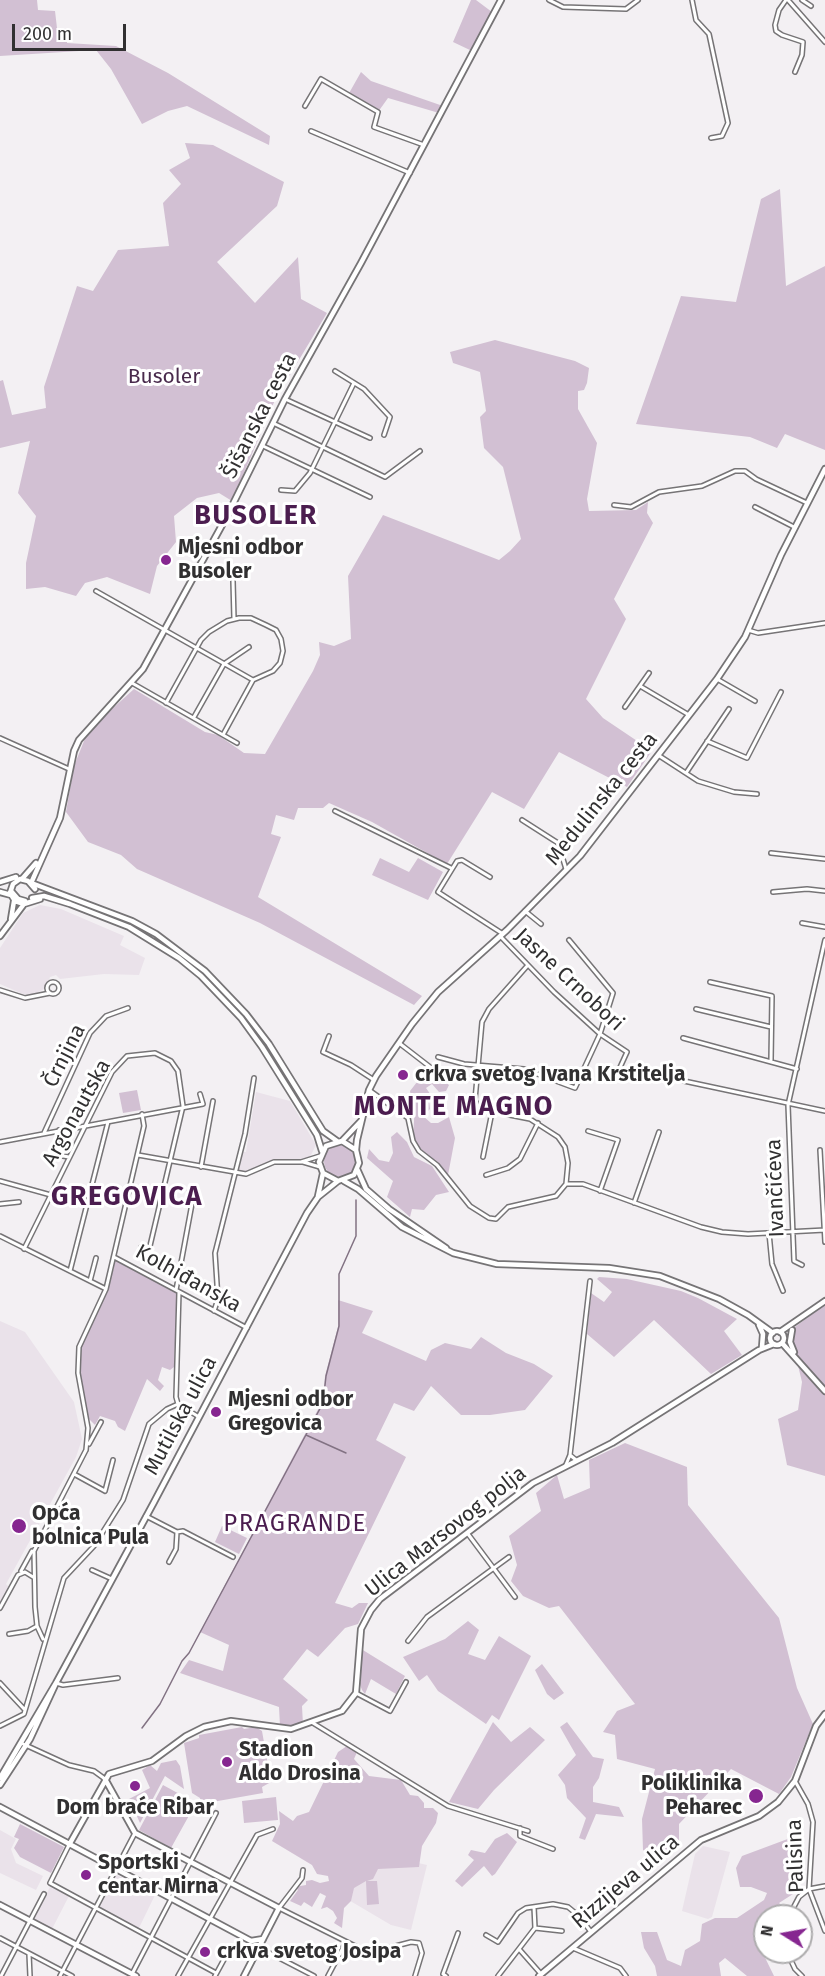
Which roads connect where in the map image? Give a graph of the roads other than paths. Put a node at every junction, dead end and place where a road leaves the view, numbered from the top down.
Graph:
1 (501, 0) edge
2 (549, 0) edge
3 (638, 0) edge
4 (692, 0) edge
5 (787, 0) edge
6 (802, 0) edge
7 (811, 6) dead end
8 (825, 42) edge
9 (795, 72) dead end
10 (305, 106) dead end
11 (311, 131) dead end
12 (711, 138) dead end
13 (424, 145) junction
14 (410, 173) junction
15 (335, 370) dead end
16 (354, 383) junction
17 (285, 399) junction
18 (335, 422) junction
19 (273, 423) junction
20 (384, 435) dead end
21 (370, 438) dead end
22 (263, 446) junction
23 (323, 447) junction
24 (420, 451) dead end
25 (312, 469) junction
26 (825, 469) edge
27 (281, 490) dead end
28 (370, 497) dead end
29 (807, 503) junction
30 (614, 505) dead end
31 (754, 507) dead end
32 (794, 526) junction
33 (233, 581) dead end
34 (96, 591) dead end
35 (234, 619) junction
36 (825, 623) edge
37 (748, 630) junction
38 (163, 631) junction
39 (249, 647) dead end
40 (196, 649) junction
41 (224, 664) junction
42 (649, 673) dead end
43 (717, 679) junction
44 (253, 680) junction
45 (131, 683) junction
46 (640, 686) junction
47 (781, 692) dead end
48 (755, 701) dead end
49 (166, 702) junction
50 (625, 706) dead end
51 (729, 709) dead end
52 (689, 715) junction
53 (194, 717) junction
54 (224, 733) junction
55 (0, 738) edge
56 (707, 741) junction
57 (237, 743) dead end
58 (658, 755) junction
59 (70, 769) junction
60 (686, 773) junction
61 (757, 794) dead end
62 (335, 811) dead end
63 (522, 820) dead end
64 (771, 853) dead end
65 (39, 859) junction
66 (825, 859) edge
67 (451, 868) junction
68 (566, 872) junction
69 (490, 877) dead end
70 (23, 878) junction
71 (12, 882) junction
72 (34, 885) junction
73 (0, 887) edge
74 (825, 891) edge
75 (773, 892) dead end
76 (12, 895) junction
77 (29, 901) junction
78 (525, 911) junction
79 (10, 922) junction
80 (802, 922) dead end
81 (541, 924) dead end
82 (825, 927) edge
83 (501, 935) junction
84 (0, 936) edge
85 (569, 940) dead end
86 (825, 940) edge
87 (528, 965) junction
88 (710, 982) dead end
89 (47, 988) junction
90 (0, 990) edge
91 (50, 993) junction
92 (42, 995) junction
93 (128, 1008) dead end
94 (696, 1010) dead end
95 (771, 1027) junction
96 (600, 1034) junction
97 (329, 1036) dead end
98 (683, 1038) dead end
99 (399, 1043) junction
100 (438, 1057) dead end
101 (771, 1060) junction
102 (476, 1065) junction
103 (797, 1069) junction
104 (617, 1074) dead end
105 (443, 1077) dead end
106 (254, 1078) dead end
107 (374, 1080) junction
108 (684, 1081) dead end
109 (369, 1090) junction
110 (200, 1094) dead end
111 (213, 1101) dead end
112 (788, 1105) junction
113 (183, 1106) junction
114 (825, 1111) edge
115 (492, 1112) junction
116 (142, 1114) junction
117 (364, 1116) junction
118 (108, 1120) junction
119 (538, 1123) junction
120 (84, 1126) junction
121 (58, 1130) junction
122 (588, 1131) dead end
123 (659, 1132) dead end
124 (44, 1133) junction
125 (340, 1141) junction
126 (0, 1142) edge
127 (356, 1150) junction
128 (820, 1150) dead end
129 (321, 1153) junction
130 (138, 1155) junction
131 (69, 1157) junction
132 (483, 1157) dead end
133 (170, 1161) junction
134 (301, 1162) junction
135 (201, 1167) junction
136 (357, 1169) junction
137 (322, 1170) junction
138 (236, 1172) junction
139 (486, 1174) dead end
140 (0, 1181) edge
141 (341, 1181) junction
142 (566, 1184) junction
143 (600, 1191) junction
144 (189, 1192) dead end
145 (50, 1195) junction
146 (318, 1197) junction
147 (20, 1202) dead end
148 (634, 1203) junction
149 (0, 1204) edge
150 (87, 1204) junction
151 (824, 1230) edge
152 (793, 1231) junction
153 (769, 1233) junction
154 (0, 1236) edge
155 (825, 1242) edge
156 (141, 1247) dead end
157 (24, 1249) junction
158 (453, 1253) junction
159 (96, 1257) dead end
160 (114, 1257) junction
161 (802, 1265) dead end
162 (70, 1271) junction
163 (90, 1281) junction
164 (590, 1281) dead end
165 (106, 1289) junction
166 (177, 1291) junction
167 (783, 1291) dead end
168 (825, 1301) edge
169 (214, 1311) junction
170 (803, 1318) junction
171 (756, 1320) junction
172 (248, 1328) junction
173 (792, 1330) junction
174 (772, 1336) junction
175 (782, 1337) junction
176 (774, 1344) junction
177 (760, 1349) junction
178 (796, 1357) junction
179 (825, 1391) edge
180 (178, 1404) junction
181 (200, 1417) junction
182 (101, 1422) dead end
183 (88, 1428) junction
184 (98, 1428) junction
185 (86, 1450) junction
186 (570, 1455) junction
187 (113, 1460) dead end
188 (578, 1461) junction
189 (564, 1468) junction
190 (74, 1474) junction
191 (147, 1516) junction
192 (177, 1532) junction
193 (468, 1534) junction
194 (35, 1544) junction
195 (233, 1557) dead end
196 (509, 1557) dead end
197 (169, 1562) dead end
198 (92, 1569) dead end
199 (493, 1569) junction
200 (20, 1573) junction
201 (33, 1577) junction
202 (112, 1579) junction
203 (515, 1597) dead end
204 (0, 1608) edge
205 (38, 1626) junction
206 (9, 1634) dead end
207 (44, 1640) junction
208 (408, 1641) dead end
209 (118, 1678) dead end
210 (0, 1683) edge
211 (56, 1683) junction
212 (406, 1683) dead end
213 (356, 1692) junction
214 (24, 1712) junction
215 (825, 1714) edge
216 (313, 1723) junction
217 (0, 1726) edge
218 (24, 1744) junction
219 (0, 1778) edge
220 (105, 1779) junction
221 (795, 1781) junction
222 (0, 1785) edge
223 (0, 1807) edge
224 (216, 1813) dead end
225 (273, 1828) dead end
226 (520, 1828) junction
227 (528, 1831) dead end
228 (135, 1833) junction
229 (69, 1845) junction
230 (554, 1848) dead end
231 (191, 1863) junction
232 (116, 1869) junction
233 (303, 1870) dead end
234 (228, 1883) junction
235 (825, 1886) edge
236 (809, 1889) junction
237 (44, 1894) dead end
238 (172, 1899) junction
239 (794, 1904) edge
240 (0, 1905) edge
241 (534, 1907) junction
242 (95, 1908) junction
243 (279, 1908) junction
244 (209, 1919) junction
245 (30, 1921) junction
246 (535, 1928) junction
247 (562, 1931) dead end
248 (825, 1931) edge
249 (592, 1933) junction
250 (458, 1934) dead end
251 (486, 1935) dead end
252 (0, 1938) edge
253 (151, 1938) junction
254 (263, 1939) junction
255 (251, 1941) junction
256 (346, 1942) junction
257 (76, 1945) junction
258 (17, 1947) junction
259 (260, 1948) junction
260 (573, 1948) junction
261 (519, 1949) junction
262 (29, 1953) junction
263 (227, 1954) dead end
264 (188, 1958) junction
265 (254, 1958) junction
266 (793, 1964) edge
267 (63, 1971) junction
268 (30, 1974) edge
269 (216, 1974) edge
270 (133, 1975) edge
271 (540, 1975) edge
272 (1, 1976) edge
273 (60, 1976) edge
274 (72, 1976) edge
275 (178, 1976) edge
276 (244, 1976) edge
277 (314, 1976) edge
278 (328, 1976) edge
279 (415, 1976) edge
280 (446, 1976) edge
281 (498, 1976) edge
282 (626, 1976) edge
283 (802, 1976) edge

1 - 13 main road, Šišanska cesta
2 - 3 street
4 - 12 street
5 - 8 street
5 - 9 street
6 - 7 street
10 - 13 street
11 - 14 street
13 - 14 main road, Šišanska cesta
14 - 17 main road, Šišanska cesta
15 - 16 street
16 - 18 street
16 - 20 street
17 - 18 street
17 - 19 main road, Šišanska cesta
18 - 21 street
18 - 23 street
19 - 22 main road, Šišanska cesta
19 - 23 street
22 - 25 street
22 - 38 main road, Šišanska cesta
23 - 24 street
23 - 25 street
25 - 27 street
25 - 28 street
26 - 29 main road, Medulinska cesta
29 - 30 street
29 - 32 main road, Medulinska cesta
31 - 32 street
32 - 37 main road, Medulinska cesta
33 - 35 street
34 - 38 street
35 - 40 street
35 - 44 street
36 - 37 street
37 - 43 main road, Medulinska cesta
38 - 40 street
38 - 45 main road, Šišanska cesta
39 - 41 street
40 - 41 street
40 - 49 street
41 - 44 street
41 - 53 street
42 - 46 street
43 - 48 street
43 - 52 main road, Medulinska cesta
44 - 54 street
45 - 49 street
45 - 59 main road, Šišanska cesta
46 - 50 street
46 - 52 street
47 - 56 street
49 - 53 street
51 - 56 street
52 - 58 main road, Medulinska cesta
53 - 54 street
54 - 57 street
55 - 59 street
56 - 60 street
58 - 60 street
58 - 68 main road, Medulinska cesta
59 - 65 main road, Šišanska cesta
60 - 61 street
62 - 67 street
63 - 68 street
64 - 66 street
65 - 70 main road, Šišanska cesta
65 - 72 main road, Šišanska cesta
67 - 69 street
67 - 83 street, Jasne Crnobori
68 - 78 main road, Medulinska cesta
70 - 71 main road
70 - 72 main road
70 - 72 main road
71 - 73 main road
71 - 76 main road
72 - 77 main road, Šišanska cesta
72 - 125 main road
73 - 76 main road
74 - 75 street
76 - 77 main road
76 - 77 main road
76 - 79 main road
77 - 79 main road, Šišanska cesta
77 - 129 main road
78 - 81 street
78 - 83 main road, Medulinska cesta
79 - 84 main road, Šišanska cesta
80 - 82 street
83 - 87 street, Jasne Crnobori
83 - 99 main road, Medulinska cesta
85 - 96 street
86 - 103 street, Ivančićeva
87 - 96 street, Jasne Crnobori
87 - 102 street
88 - 95 street
89 - 91 street
89 - 91 street
89 - 92 street
90 - 92 street
91 - 92 street
93 - 124 street, Črnjina
94 - 95 street
95 - 101 street
96 - 102 street
96 - 104 street, Jasne Crnobori
97 - 107 street
98 - 101 street
99 - 105 street
99 - 107 main road, Medulinska cesta
100 - 102 street
101 - 103 street
102 - 115 street
103 - 112 street, Ivančićeva
106 - 138 street
107 - 109 main road, Medulinska cesta
108 - 112 street
109 - 117 main road, Medulinska cesta
109 - 142 street
110 - 113 street
111 - 135 street
112 - 114 street
112 - 152 street, Ivančićeva
113 - 116 street
113 - 120 street, Argonautska
113 - 133 street, Argonautska
115 - 119 street
115 - 132 street
116 - 118 street
116 - 130 street
117 - 125 main road
117 - 127 main road, Medulinska cesta
118 - 120 street
118 - 150 street
119 - 139 street
119 - 142 street
120 - 121 street
120 - 131 street, Argonautska
121 - 124 street
121 - 131 street
122 - 143 street
123 - 148 street
124 - 126 street
125 - 127 main road
125 - 129 main road
127 - 136 main road
128 - 151 street
129 - 134 street
129 - 137 main road
130 - 133 street
130 - 160 street
131 - 145 street, Argonautska
133 - 135 street
133 - 156 street, Argonautska
134 - 137 street
134 - 138 street
135 - 138 street
136 - 141 main road
136 - 158 main road
137 - 141 main road
137 - 146 main road, Mutilska ulica
138 - 169 street
140 - 145 street
141 - 146 main road, Mutilska ulica
141 - 158 main road
142 - 143 street
143 - 148 street
144 - 166 street
145 - 150 street
145 - 157 street, Argonautska
146 - 172 main road, Mutilska ulica
147 - 149 street
148 - 153 street
150 - 162 street
151 - 152 street
151 - 155 street
152 - 153 street
152 - 161 street, Ivančićeva
153 - 167 street
154 - 157 street
157 - 162 street
158 - 171 main road
159 - 163 street
160 - 165 street
160 - 166 street, Kolhiđanska
162 - 163 street
163 - 165 street
164 - 186 street
165 - 183 street
166 - 169 street, Kolhiđanska
166 - 180 street
168 - 170 main road
169 - 172 street, Kolhiđanska
170 - 173 main road
170 - 175 main road
171 - 174 main road
171 - 177 main road
172 - 181 main road, Mutilska ulica
173 - 175 main road
173 - 178 main road
174 - 175 main road
174 - 176 main road
174 - 177 main road, Ulica Marsovog polja
175 - 176 main road, Ulica Marsovog polja
175 - 178 main road
176 - 177 main road, Ulica Marsovog polja
177 - 188 main road, Ulica Marsovog polja
178 - 179 main road
180 - 181 street
180 - 207 street
181 - 191 main road, Mutilska ulica
182 - 184 street
183 - 184 street
183 - 185 street
184 - 185 street
185 - 190 street
186 - 188 street
186 - 189 street
187 - 190 street
188 - 189 main road, Ulica Marsovog polja
189 - 193 main road, Ulica Marsovog polja
190 - 194 street
191 - 192 street
191 - 202 main road, Mutilska ulica
192 - 195 street
192 - 197 street
193 - 199 street
193 - 213 main road, Ulica Marsovog polja
194 - 200 street
194 - 201 street
196 - 199 street
198 - 202 street
199 - 203 street
199 - 208 street
200 - 201 street
200 - 204 street
201 - 205 street
202 - 211 main road, Mutilska ulica
205 - 206 street
205 - 207 street
207 - 214 street
209 - 211 street
210 - 214 street
211 - 218 main road, Mutilska ulica
212 - 213 street
213 - 216 main road
214 - 217 street
215 - 221 main road, Rizzijeva ulica
216 - 220 main road
216 - 226 street
218 - 219 main road, Mutilska ulica
218 - 220 street
218 - 222 main road, Mutilska ulica
220 - 228 main road
220 - 229 main road
221 - 236 street, Palisina
221 - 249 main road, Rizzijeva ulica
223 - 229 main road
224 - 231 street
225 - 234 street
226 - 227 street
226 - 230 street
228 - 231 main road
228 - 232 street
229 - 232 main road
229 - 242 street
231 - 234 main road
231 - 238 street
232 - 238 main road
232 - 242 street
233 - 243 street
234 - 243 main road
234 - 244 street
235 - 236 street
236 - 239 street
236 - 248 street, Palisina
237 - 245 street
238 - 244 main road
238 - 253 street
240 - 245 main road
241 - 246 street
241 - 249 street
241 - 251 street
242 - 253 street
242 - 257 street
243 - 254 main road
243 - 256 street
244 - 255 main road
244 - 264 street
245 - 257 main road
245 - 258 street
246 - 247 street
246 - 261 street
249 - 260 main road, Rizzijeva ulica
250 - 280 street
252 - 258 street
253 - 264 street
253 - 270 street
254 - 255 main road
254 - 259 main road
255 - 265 main road
256 - 278 street
256 - 279 street
257 - 267 street
257 - 270 main road
258 - 262 street
258 - 272 street
259 - 265 main road
259 - 277 street
260 - 271 main road, Rizzijeva ulica
260 - 282 street
261 - 271 street
261 - 281 street
262 - 267 street
262 - 268 street
263 - 269 street
264 - 269 street
264 - 275 street
265 - 276 main road
266 - 283 street
267 - 273 street
267 - 274 street

